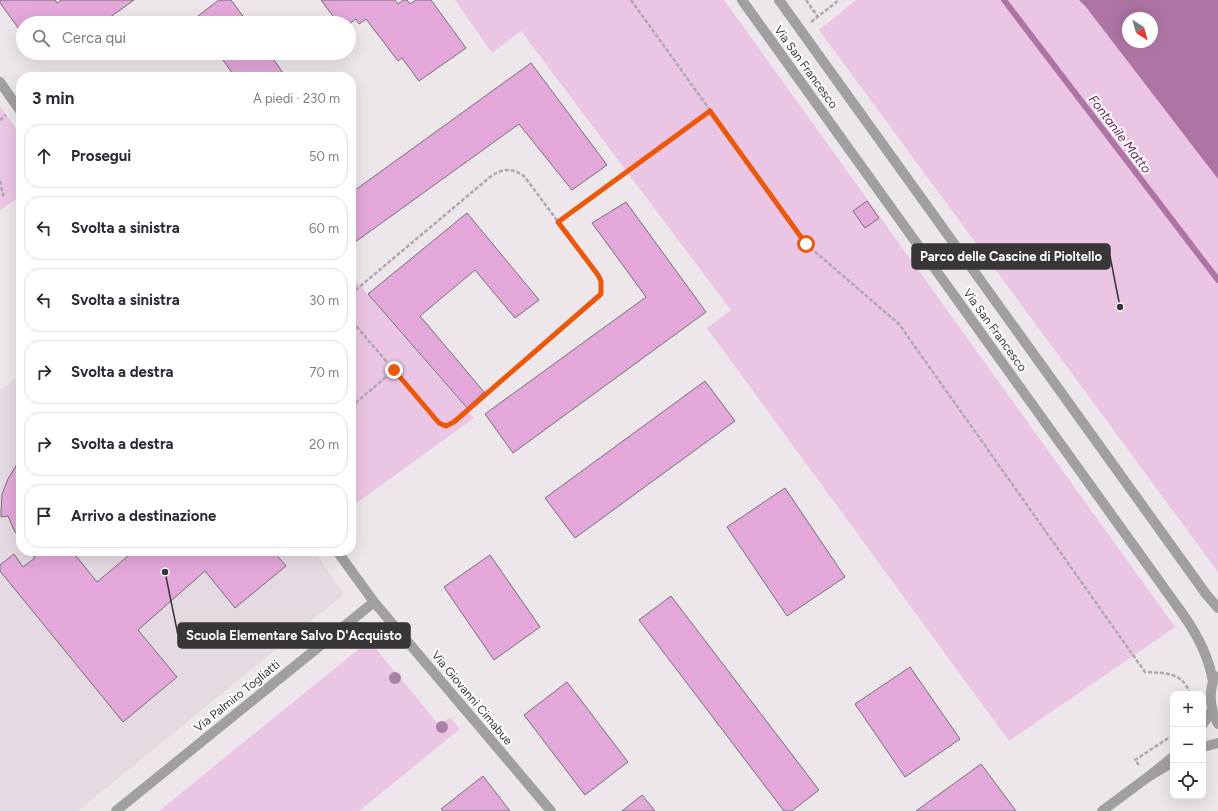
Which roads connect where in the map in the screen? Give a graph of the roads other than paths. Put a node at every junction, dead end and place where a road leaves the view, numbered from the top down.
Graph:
1 (742, 0) edge
2 (779, 0) edge
3 (0, 82) edge
4 (16, 105) edge
5 (341, 556) edge
6 (374, 602) junction
7 (1218, 608) edge
8 (1218, 671) edge
9 (1213, 682) junction
10 (1212, 710) junction
11 (1206, 719) edge
12 (1218, 724) edge
13 (1218, 744) edge
14 (1206, 746) edge
15 (1170, 759) edge
16 (1171, 763) edge
17 (1148, 777) junction
18 (116, 811) edge
19 (551, 811) edge
20 (1102, 811) edge

1 - 9 street, Via San Francesco
2 - 7 street, Via San Francesco
3 - 4 street
5 - 6 street, Via Giovanni Cimabue
6 - 18 street, Via Palmiro Togliatti
6 - 19 street, Via Giovanni Cimabue
8 - 9 street
9 - 10 street
10 - 11 street
10 - 12 street
13 - 14 street
15 - 17 street
16 - 17 street
17 - 20 street

